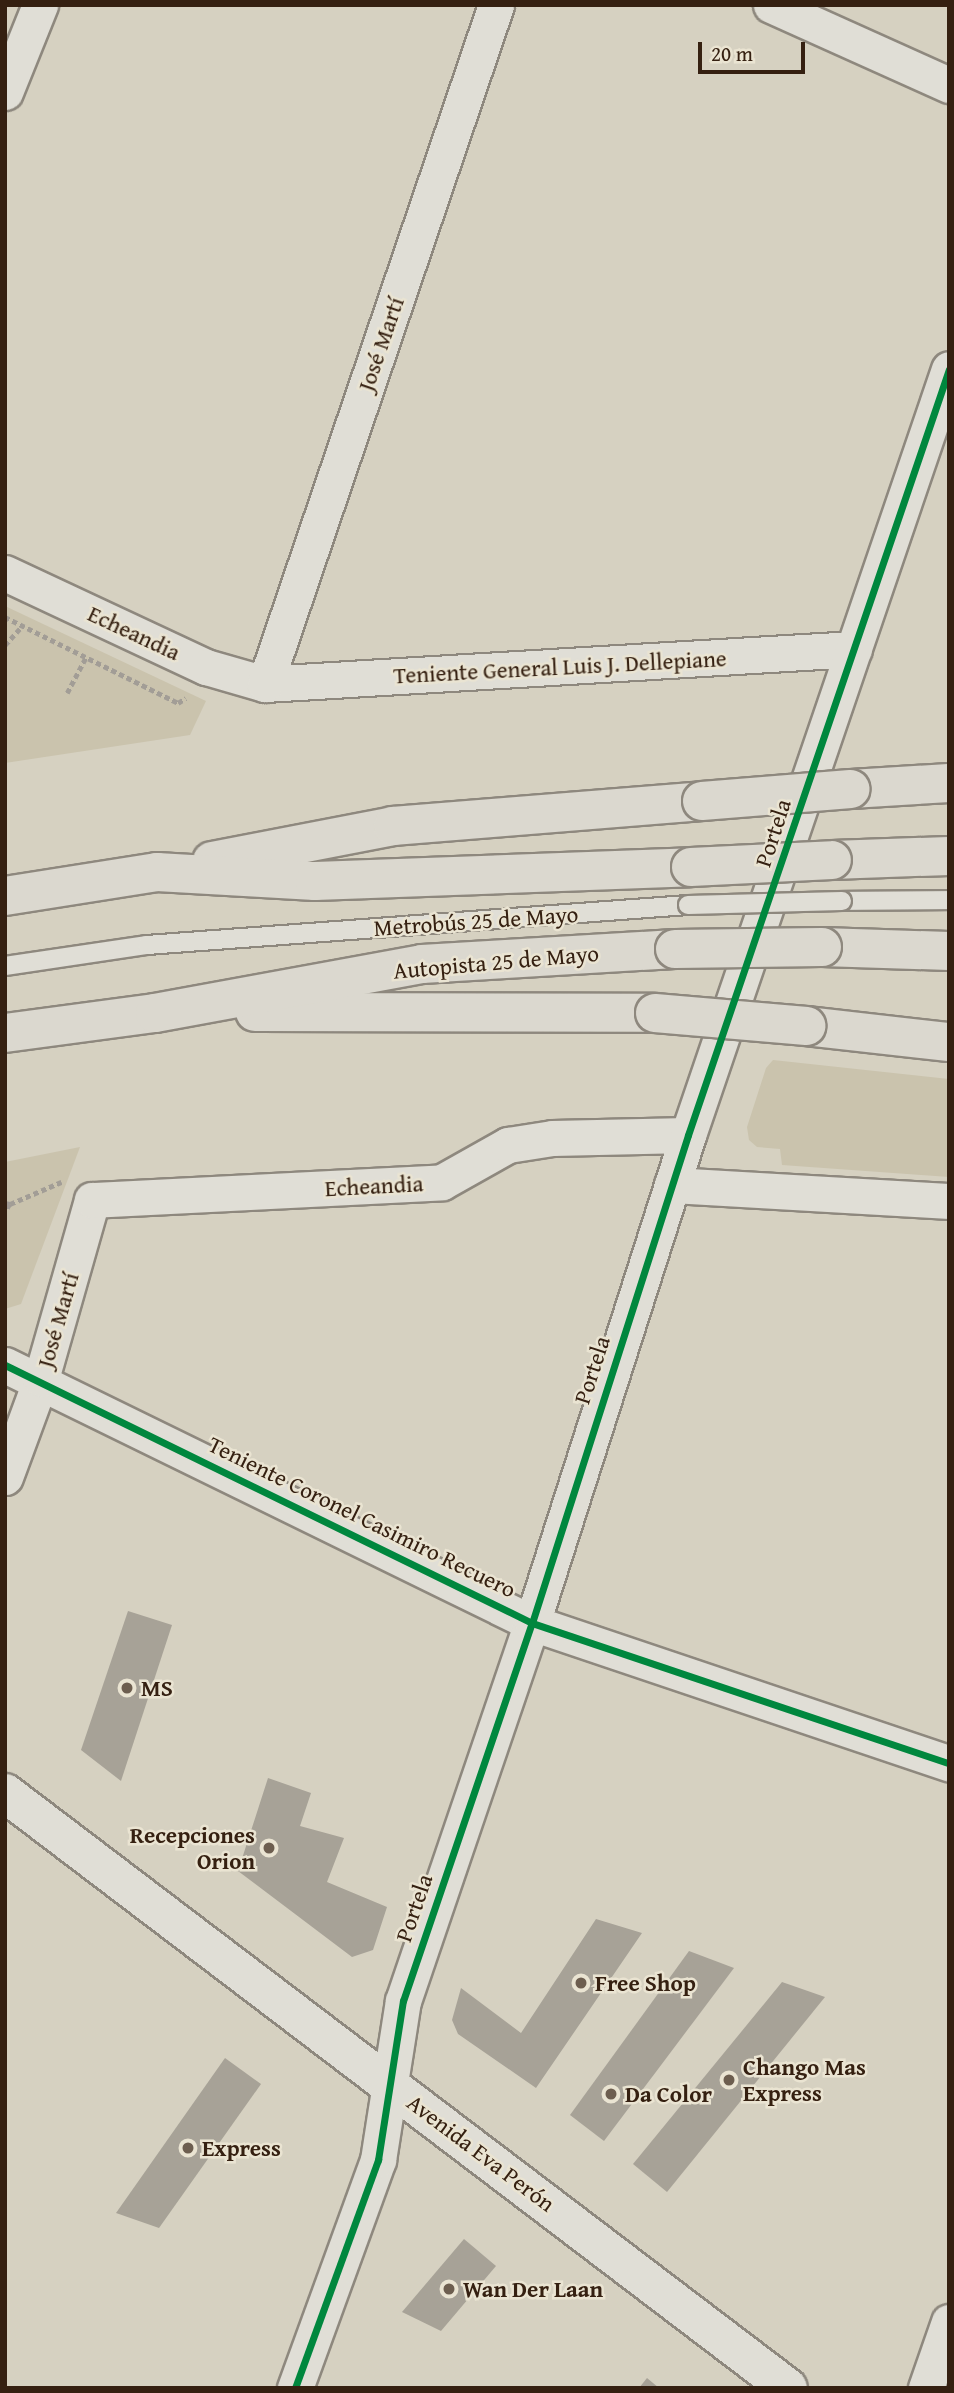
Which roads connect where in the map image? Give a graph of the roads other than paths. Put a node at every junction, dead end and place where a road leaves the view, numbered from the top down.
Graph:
1 (40, 5) edge
2 (496, 5) edge
3 (771, 5) edge
4 (949, 85) edge
5 (5, 92) edge
6 (949, 369) edge
7 (5, 573) edge
8 (854, 649) junction
9 (265, 684) junction
10 (949, 783) edge
11 (949, 856) edge
12 (142, 874) junction
13 (5, 896) edge
14 (949, 900) edge
15 (949, 951) edge
16 (5, 966) edge
17 (138, 1015) junction
18 (5, 1033) edge
19 (949, 1042) edge
20 (688, 1135) junction
21 (672, 1185) junction
22 (92, 1200) joint
23 (949, 1201) edge
24 (5, 1365) edge
25 (41, 1379) junction
26 (5, 1477) edge
27 (531, 1623) junction
28 (949, 1763) edge
29 (5, 1793) edge
30 (391, 2085) junction
31 (949, 2322) edge
32 (295, 2388) edge
33 (788, 2388) edge
34 (926, 2388) edge

1 - 5 street
2 - 9 street, José Martí
3 - 4 street
6 - 8 street, Portela
7 - 9 street, Echeandia
8 - 9 street, Teniente General Luis J. Dellepiane
8 - 20 street, Portela
10 - 12 highway, bridge
11 - 12 highway, bridge
12 - 13 highway
14 - 16 lane, Metrobús 25 de Mayo, bridge
15 - 17 highway, Autopista 25 de Mayo, bridge
17 - 18 highway, Autopista 25 de Mayo
17 - 19 highway, bridge
20 - 21 street, Portela
20 - 22 street, Echeandia
21 - 23 street
21 - 27 street, Portela
22 - 25 street, José Martí
24 - 25 street, Teniente Coronel Casimiro Recuero
25 - 26 street, José Martí
25 - 27 street, Teniente Coronel Casimiro Recuero
27 - 28 street, Teniente Coronel Casimiro Recuero
27 - 30 street, Portela
29 - 30 main road, Avenida Eva Perón
30 - 32 street, Portela
30 - 33 main road, Avenida Eva Perón
31 - 34 street

